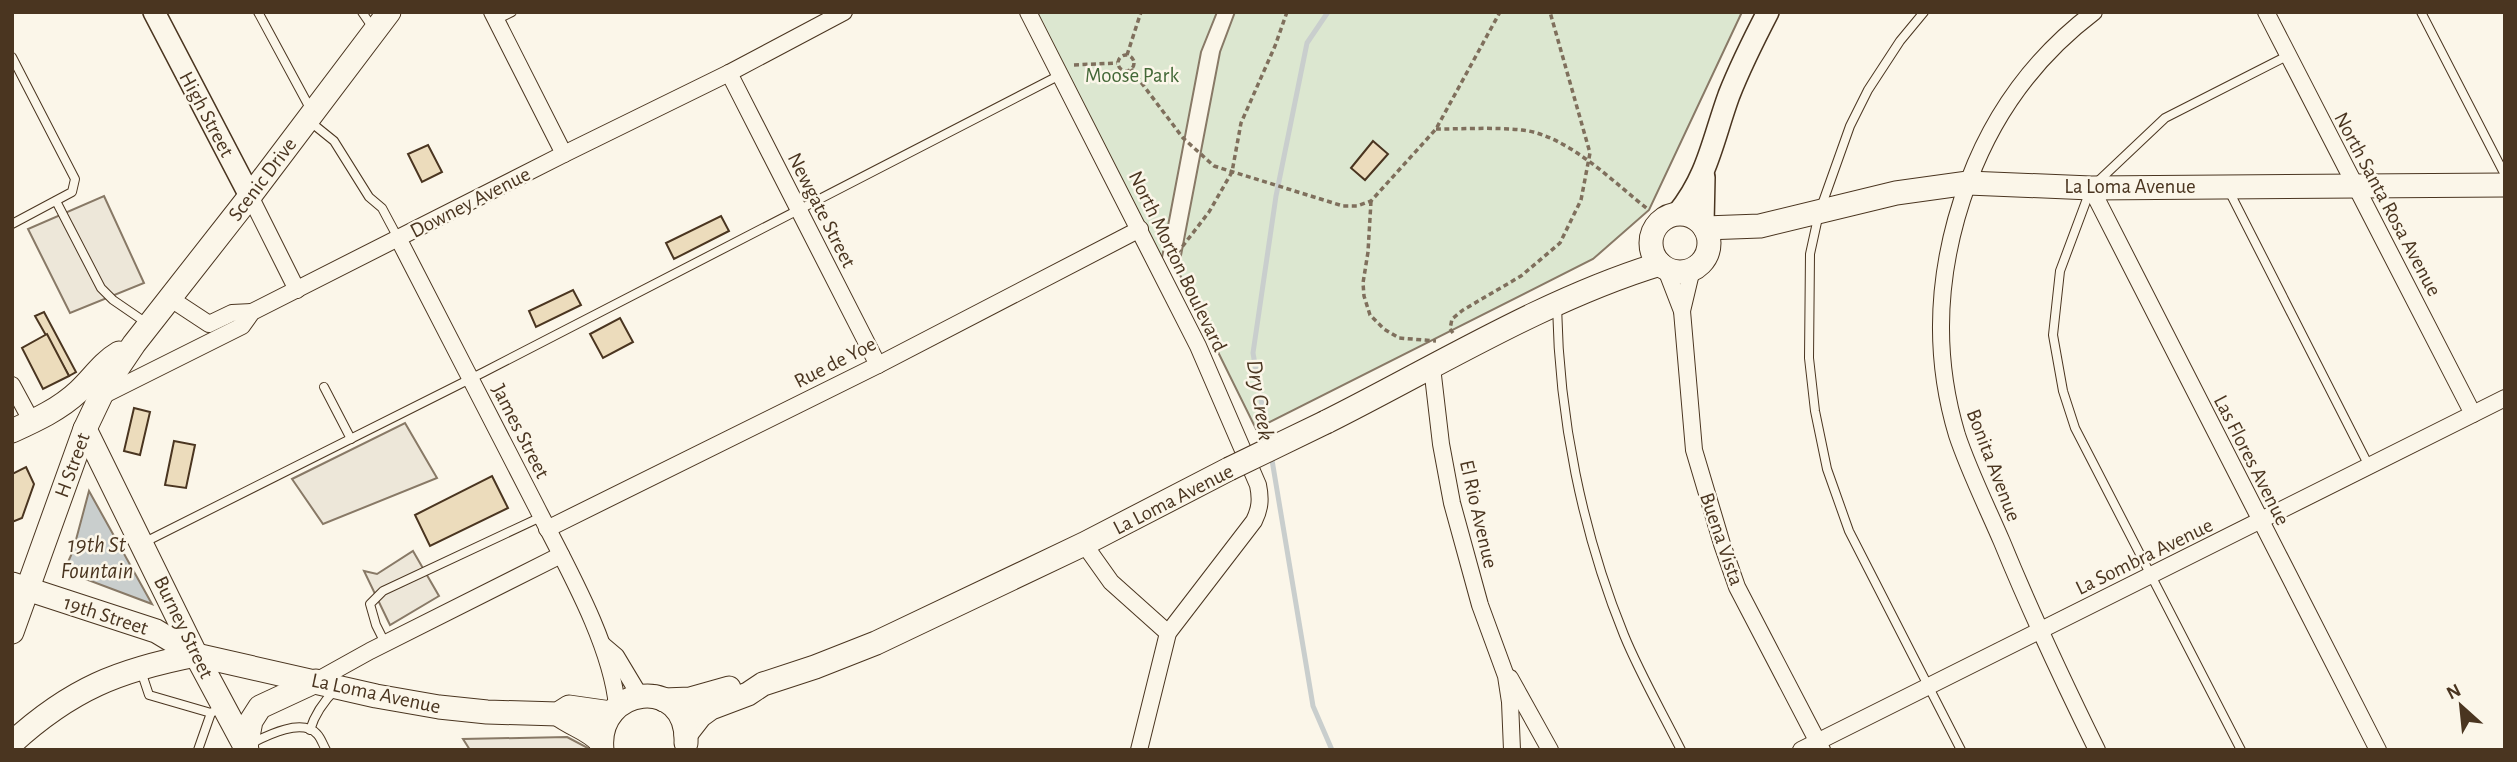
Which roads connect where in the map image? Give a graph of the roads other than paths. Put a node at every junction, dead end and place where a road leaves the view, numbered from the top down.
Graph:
1 (154, 12) edge
2 (258, 12) edge
3 (388, 12) edge
4 (512, 12) edge
5 (844, 12) edge
6 (1028, 12) edge
7 (1768, 12) edge
8 (1924, 12) edge
9 (2094, 12) edge
10 (2266, 12) edge
11 (2421, 12) edge
12 (494, 16) edge
13 (368, 22) edge
14 (2287, 56) junction
15 (12, 57) edge
16 (1058, 69) junction
17 (729, 73) junction
18 (310, 116) junction
19 (564, 154) junction
20 (1704, 174) junction
21 (2505, 175) edge
22 (1968, 183) junction
23 (2505, 185) edge
24 (2226, 186) junction
25 (2355, 186) junction
26 (2091, 188) junction
27 (250, 196) junction
28 (56, 201) junction
29 (799, 211) junction
30 (1678, 213) junction
31 (1819, 213) junction
32 (12, 224) edge
33 (1704, 226) junction
34 (1760, 226) junction
35 (1140, 229) junction
36 (398, 238) junction
37 (1651, 238) junction
38 (1699, 264) junction
39 (1663, 266) junction
40 (1613, 279) junction
41 (297, 290) junction
42 (171, 299) junction
43 (1557, 305) junction
44 (1682, 311) junction
45 (252, 312) junction
46 (150, 325) junction
47 (134, 344) junction
48 (878, 365) junction
49 (1432, 367) junction
50 (471, 379) junction
51 (12, 385) edge
52 (324, 387) dead end
53 (100, 397) junction
54 (2505, 398) edge
55 (2473, 414) junction
56 (22, 426) edge
57 (85, 429) junction
58 (351, 439) junction
59 (2369, 466) junction
60 (2260, 522) junction
61 (544, 523) junction
62 (143, 543) junction
63 (1084, 544) junction
64 (561, 555) junction
65 (2151, 575) junction
66 (20, 587) edge
67 (2039, 631) junction
68 (12, 632) edge
69 (1168, 633) junction
70 (385, 643) junction
71 (603, 645) junction
72 (197, 655) junction
73 (1504, 667) junction
74 (140, 668) junction
75 (327, 684) junction
76 (763, 684) junction
77 (1927, 687) junction
78 (640, 696) junction
79 (664, 700) junction
80 (614, 709) junction
81 (218, 710) junction
82 (558, 714) junction
83 (310, 730) junction
84 (685, 742) edge
85 (12, 744) edge
86 (602, 746) edge
87 (1820, 746) edge
88 (246, 748) edge
89 (1135, 748) edge
90 (24, 750) edge
91 (198, 750) edge
92 (326, 750) edge
93 (1512, 750) edge
94 (1550, 750) edge
95 (1681, 750) edge
96 (1801, 750) edge
97 (1961, 750) edge
98 (2097, 750) edge
99 (2241, 750) edge
100 (2378, 750) edge

1 - 27 street, High Street
2 - 18 lane
3 - 13 main road, Scenic Drive
4 - 12 lane
5 - 17 street, Downey Avenue
6 - 16 street, North Morton Boulevard
7 - 20 street
8 - 31 lane
9 - 22 street, Bonita Avenue
10 - 14 street, North Santa Rosa Avenue
11 - 21 lane
12 - 19 street
13 - 18 main road, Scenic Drive
14 - 25 street, North Santa Rosa Avenue
14 - 26 lane
15 - 28 lane
16 - 29 lane
16 - 35 street, North Morton Boulevard
17 - 19 street, Downey Avenue
17 - 29 street, Newgate Street
18 - 27 main road, Scenic Drive
18 - 36 lane
19 - 36 street, Downey Avenue
20 - 30 street
20 - 33 street
22 - 26 main road, La Loma Avenue
22 - 31 main road, La Loma Avenue
22 - 67 street, Bonita Avenue
23 - 25 main road, La Loma Avenue
24 - 25 main road, La Loma Avenue
24 - 26 main road, La Loma Avenue
24 - 59 lane
25 - 55 street, North Santa Rosa Avenue
26 - 60 street, Las Flores Avenue
26 - 65 lane
27 - 41 street, High Street
27 - 42 main road, Scenic Drive
28 - 32 lane
28 - 46 lane
29 - 48 street, Newgate Street
29 - 50 lane
30 - 33 main road
30 - 37 main road
31 - 34 main road, La Loma Avenue
31 - 77 lane
33 - 34 main road, La Loma Avenue
33 - 38 main road
34 - 38 main road, La Loma Avenue
35 - 48 street, Rue de Yoe
35 - 69 street, North Morton Boulevard
36 - 41 street, Downey Avenue
36 - 50 street, James Street
37 - 39 main road
37 - 40 main road, La Loma Avenue
38 - 39 main road
38 - 44 street, Buena Vista
39 - 40 main road, La Loma Avenue
39 - 44 street, Buena Vista
40 - 43 main road, La Loma Avenue
41 - 45 street, Downey Avenue
42 - 45 street
42 - 46 main road, Scenic Drive
43 - 49 main road, La Loma Avenue
43 - 95 lane
44 - 87 street, Buena Vista
45 - 53 street, Downey Avenue
46 - 47 main road, Scenic Drive
47 - 53 main road, H Street
47 - 56 main road
48 - 61 street, Rue de Yoe
49 - 63 main road, La Loma Avenue, bridge
49 - 73 street, El Rio Avenue
50 - 58 lane
50 - 61 street, James Street
51 - 56 street
52 - 58 lane
53 - 57 main road, H Street
54 - 55 street, La Sombra Avenue
55 - 59 street, La Sombra Avenue
57 - 62 main road, Burney Street
57 - 66 main road, H Street
58 - 62 lane
59 - 60 street, La Sombra Avenue
60 - 65 street, La Sombra Avenue
60 - 100 street, Las Flores Avenue
61 - 64 street, James Street
61 - 70 lane
62 - 72 main road, Burney Street
63 - 69 street
63 - 76 main road, La Loma Avenue
64 - 70 street
64 - 71 street, James Street
65 - 67 street, La Sombra Avenue
65 - 99 lane
66 - 68 main road, H Street
66 - 72 main road, 19th Street
67 - 77 street, La Sombra Avenue
67 - 98 street, Bonita Avenue
69 - 89 street, North Morton Boulevard
70 - 75 street
71 - 78 street, James Street
71 - 80 street, James Street
72 - 74 main road
72 - 75 main road, La Loma Avenue
72 - 81 main road, Burney Street
73 - 93 street, El Rio Avenue
73 - 94 street, El Rio Avenue
74 - 81 lane
74 - 85 main road
75 - 82 main road, La Loma Avenue
75 - 83 lane
75 - 88 main road
76 - 79 main road, La Loma Avenue
76 - 84 main road, La Loma Avenue
77 - 87 street, La Sombra Avenue
77 - 97 lane
78 - 79 main road, La Loma Avenue
78 - 80 main road
79 - 84 main road
80 - 82 main road, La Loma Avenue
80 - 86 main road
81 - 88 main road, Burney Street
81 - 91 lane
82 - 86 main road, La Loma Avenue
83 - 88 lane
83 - 92 lane
85 - 90 lane
87 - 96 street, La Sombra Avenue

